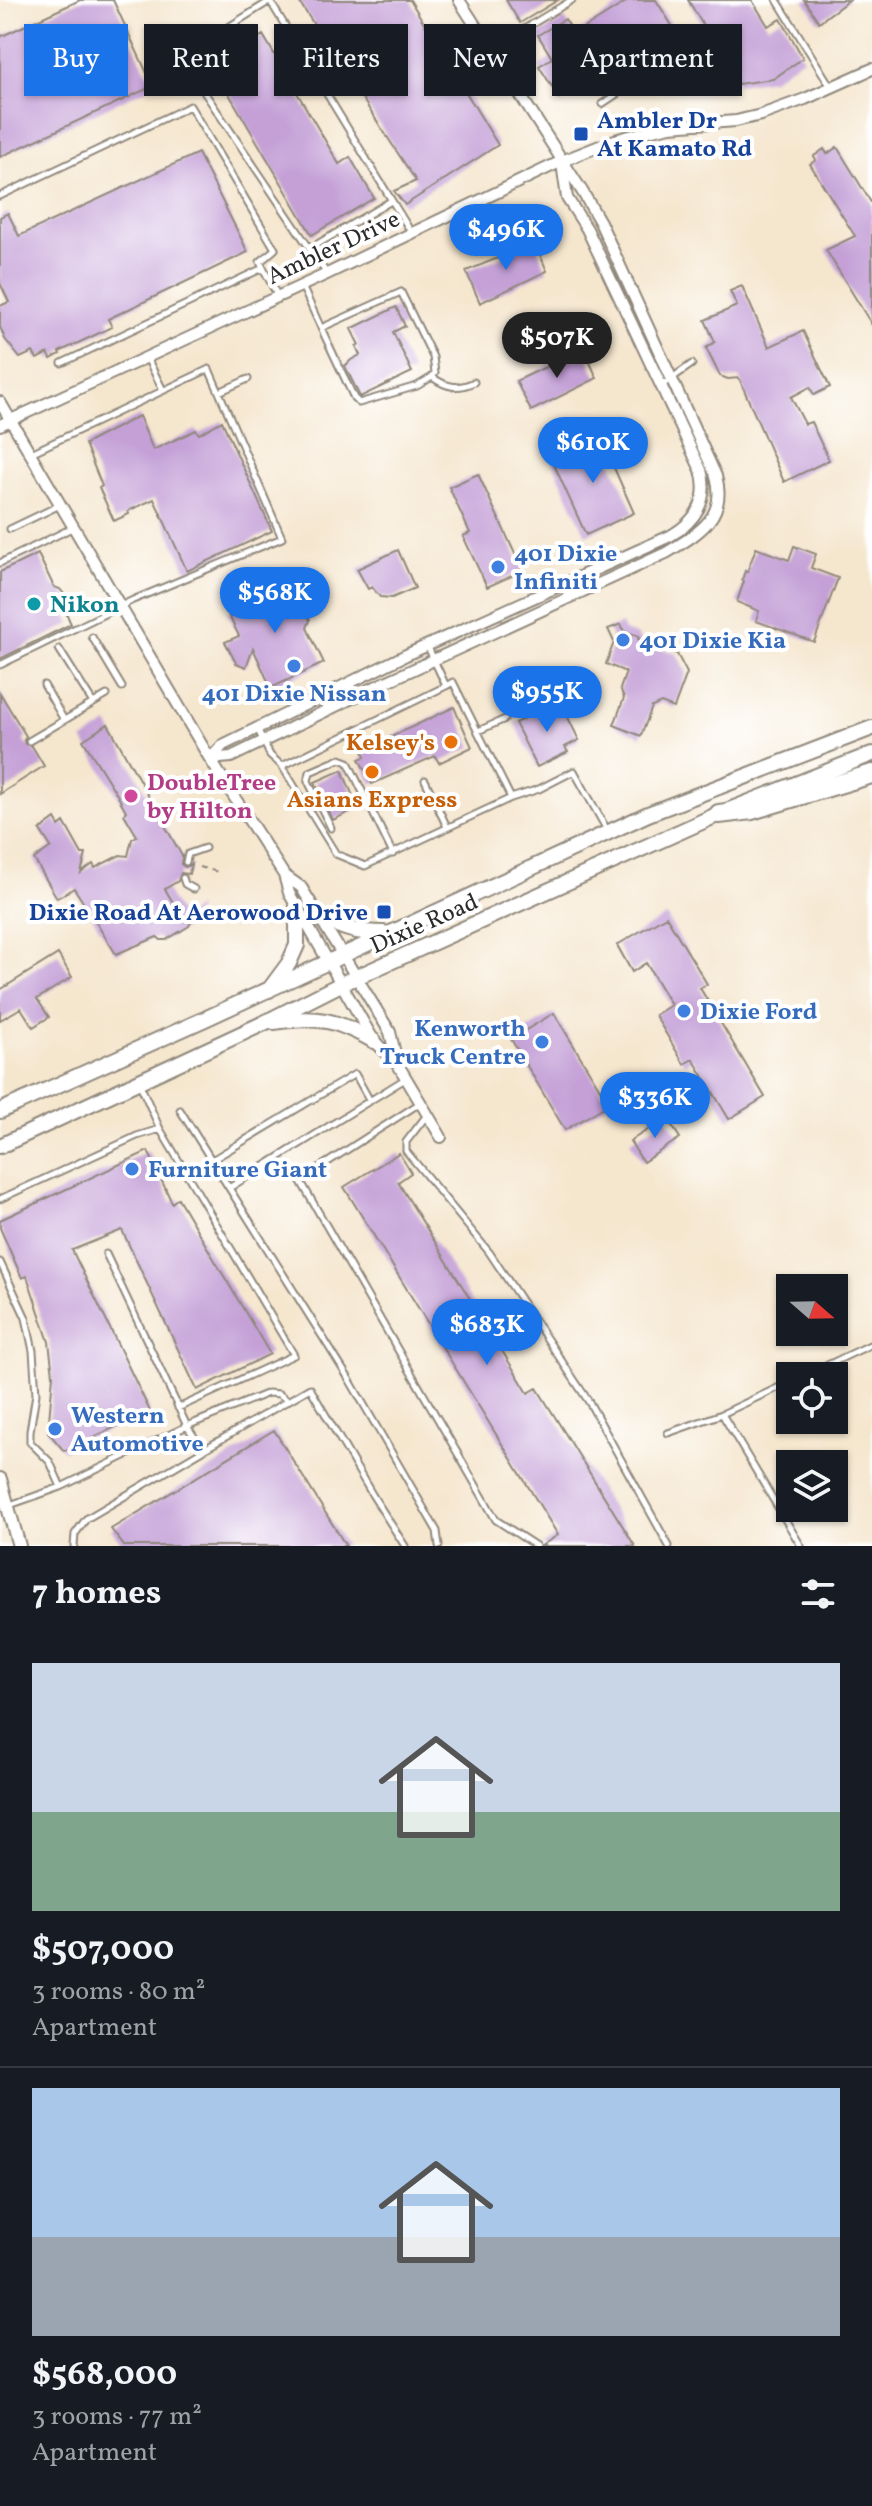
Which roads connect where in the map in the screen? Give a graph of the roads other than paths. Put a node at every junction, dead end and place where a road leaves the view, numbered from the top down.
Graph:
1 (459, 0) edge
2 (572, 0) edge
3 (777, 0) edge
4 (473, 24) edge
5 (532, 24) edge
6 (872, 69) edge
7 (832, 88) junction
8 (519, 96) edge
9 (614, 96) edge
10 (602, 104) dead end
11 (562, 161) junction
12 (0, 196) edge
13 (391, 201) junction
14 (600, 222) junction
15 (587, 229) junction
16 (411, 232) junction
17 (309, 249) junction
18 (263, 268) junction
19 (327, 274) junction
20 (302, 285) junction
21 (277, 296) junction
22 (321, 328) junction
23 (146, 356) junction
24 (62, 363) dead end
25 (692, 364) dead end
26 (432, 377) junction
27 (248, 379) dead end
28 (671, 379) junction
29 (474, 382) dead end
30 (661, 386) junction
31 (163, 390) junction
32 (219, 392) junction
33 (0, 402) edge
34 (11, 420) junction
35 (0, 425) edge
36 (31, 453) junction
37 (61, 504) junction
38 (74, 527) junction
39 (10, 529) dead end
40 (661, 540) junction
41 (666, 553) junction
42 (0, 563) edge
43 (543, 593) junction
44 (120, 606) junction
45 (548, 607) junction
46 (92, 637) dead end
47 (427, 645) junction
48 (59, 649) dead end
49 (434, 659) junction
50 (0, 665) edge
51 (44, 685) dead end
52 (446, 686) junction
53 (122, 687) dead end
54 (107, 695) dead end
55 (93, 703) junction
56 (505, 719) dead end
57 (64, 720) junction
58 (257, 728) junction
59 (872, 728) edge
60 (478, 731) junction
61 (29, 741) dead end
62 (264, 741) junction
63 (872, 754) edge
64 (210, 759) junction
65 (282, 766) junction
66 (872, 774) edge
67 (425, 780) dead end
68 (511, 798) junction
69 (719, 814) junction
70 (447, 827) junction
71 (331, 828) dead end
72 (608, 833) junction
73 (205, 848) dead end
74 (393, 854) junction
75 (186, 862) dead end
76 (284, 875) junction
77 (183, 878) dead end
78 (194, 889) dead end
79 (297, 906) junction
80 (318, 916) junction
81 (392, 933) junction
82 (343, 955) junction
83 (329, 962) junction
84 (357, 977) junction
85 (341, 984) junction
86 (268, 990) junction
87 (262, 1024) junction
88 (374, 1041) junction
89 (397, 1063) junction
90 (406, 1078) junction
91 (138, 1081) junction
92 (370, 1101) junction
93 (421, 1102) junction
94 (180, 1110) dead end
95 (0, 1111) edge
96 (428, 1114) junction
97 (160, 1129) junction
98 (441, 1137) dead end
99 (0, 1146) edge
100 (212, 1160) junction
101 (229, 1188) junction
102 (0, 1199) edge
103 (106, 1254) dead end
104 (0, 1262) edge
105 (7, 1277) junction
106 (0, 1281) edge
107 (872, 1344) edge
108 (834, 1362) edge
109 (776, 1389) edge
110 (288, 1400) junction
111 (178, 1408) junction
112 (722, 1414) junction
113 (187, 1426) junction
114 (668, 1433) dead end
115 (203, 1450) junction
116 (0, 1479) edge
117 (61, 1487) junction
118 (3, 1507) edge
119 (19, 1546) edge
120 (74, 1546) edge
121 (405, 1546) edge
122 (439, 1546) edge
123 (536, 1546) edge
124 (669, 1546) edge
125 (801, 1546) edge

1 - 4 street
2 - 5 lane
3 - 7 lane
6 - 7 street, Ambler Drive
7 - 11 street, Ambler Drive
8 - 11 street
9 - 10 lane
11 - 14 street
11 - 15 street
11 - 16 street, Ambler Drive
12 - 18 lane
13 - 16 lane
13 - 17 lane
13 - 17 lane
14 - 15 lane
14 - 28 street
15 - 30 street
16 - 19 street, Ambler Drive
17 - 19 lane
18 - 21 lane
18 - 24 lane
19 - 20 street, Ambler Drive
20 - 21 street, Ambler Drive
20 - 22 lane
21 - 23 street, Ambler Drive
22 - 26 lane
22 - 26 lane
23 - 31 lane
23 - 34 street, Ambler Drive
25 - 28 lane
26 - 29 lane
27 - 32 lane
28 - 30 lane
28 - 41 street
30 - 40 street
31 - 32 lane
31 - 36 lane
32 - 44 lane
33 - 34 street
34 - 35 street, Ambler Drive
34 - 36 street
36 - 37 street
37 - 38 street
37 - 39 lane
38 - 42 lane
38 - 44 street
40 - 41 lane
40 - 43 street
41 - 45 street
43 - 45 lane
43 - 47 street
44 - 50 lane
44 - 64 street
45 - 49 street
46 - 53 lane
47 - 49 lane
47 - 58 street
48 - 55 lane
49 - 52 lane
49 - 62 street
51 - 57 lane
52 - 60 lane
52 - 65 lane
54 - 55 lane
55 - 57 lane
56 - 60 lane
57 - 61 lane
58 - 62 lane
58 - 64 street
59 - 72 main road, Dixie Road
60 - 68 lane
62 - 64 street
62 - 65 lane
63 - 69 main road, Dixie Road
64 - 76 street
65 - 74 lane
66 - 69 highway
67 - 70 lane
68 - 70 lane
68 - 72 lane
69 - 84 main road, Dixie Road
70 - 74 lane
71 - 74 lane
72 - 81 main road, Dixie Road
73 - 75 lane
76 - 79 street
76 - 80 street
77 - 78 lane
79 - 83 street
79 - 86 main road
80 - 81 main road
80 - 82 street
81 - 82 main road, Dixie Road
82 - 83 main road, Dixie Road
82 - 84 street
83 - 85 street
83 - 86 main road, Dixie Road
84 - 85 main road, Dixie Road
84 - 89 street
85 - 87 main road, Dixie Road
85 - 88 street
86 - 95 main road, Dixie Road
87 - 88 main road
87 - 91 main road, Dixie Road
88 - 89 street
89 - 90 street
90 - 92 lane
90 - 93 street
91 - 97 lane
91 - 99 main road, Dixie Road
92 - 100 lane
92 - 101 lane
93 - 96 street
93 - 123 lane
94 - 100 lane
96 - 98 street
96 - 124 lane
97 - 102 lane
97 - 111 lane
100 - 101 lane
101 - 122 lane
103 - 111 lane
104 - 105 lane
105 - 106 lane
105 - 117 lane
107 - 108 lane
109 - 112 lane
110 - 113 lane
110 - 115 lane
110 - 121 lane
111 - 113 lane
112 - 114 lane
112 - 125 lane
113 - 115 lane
113 - 117 lane
115 - 120 lane
116 - 118 street
117 - 118 lane
118 - 119 street

